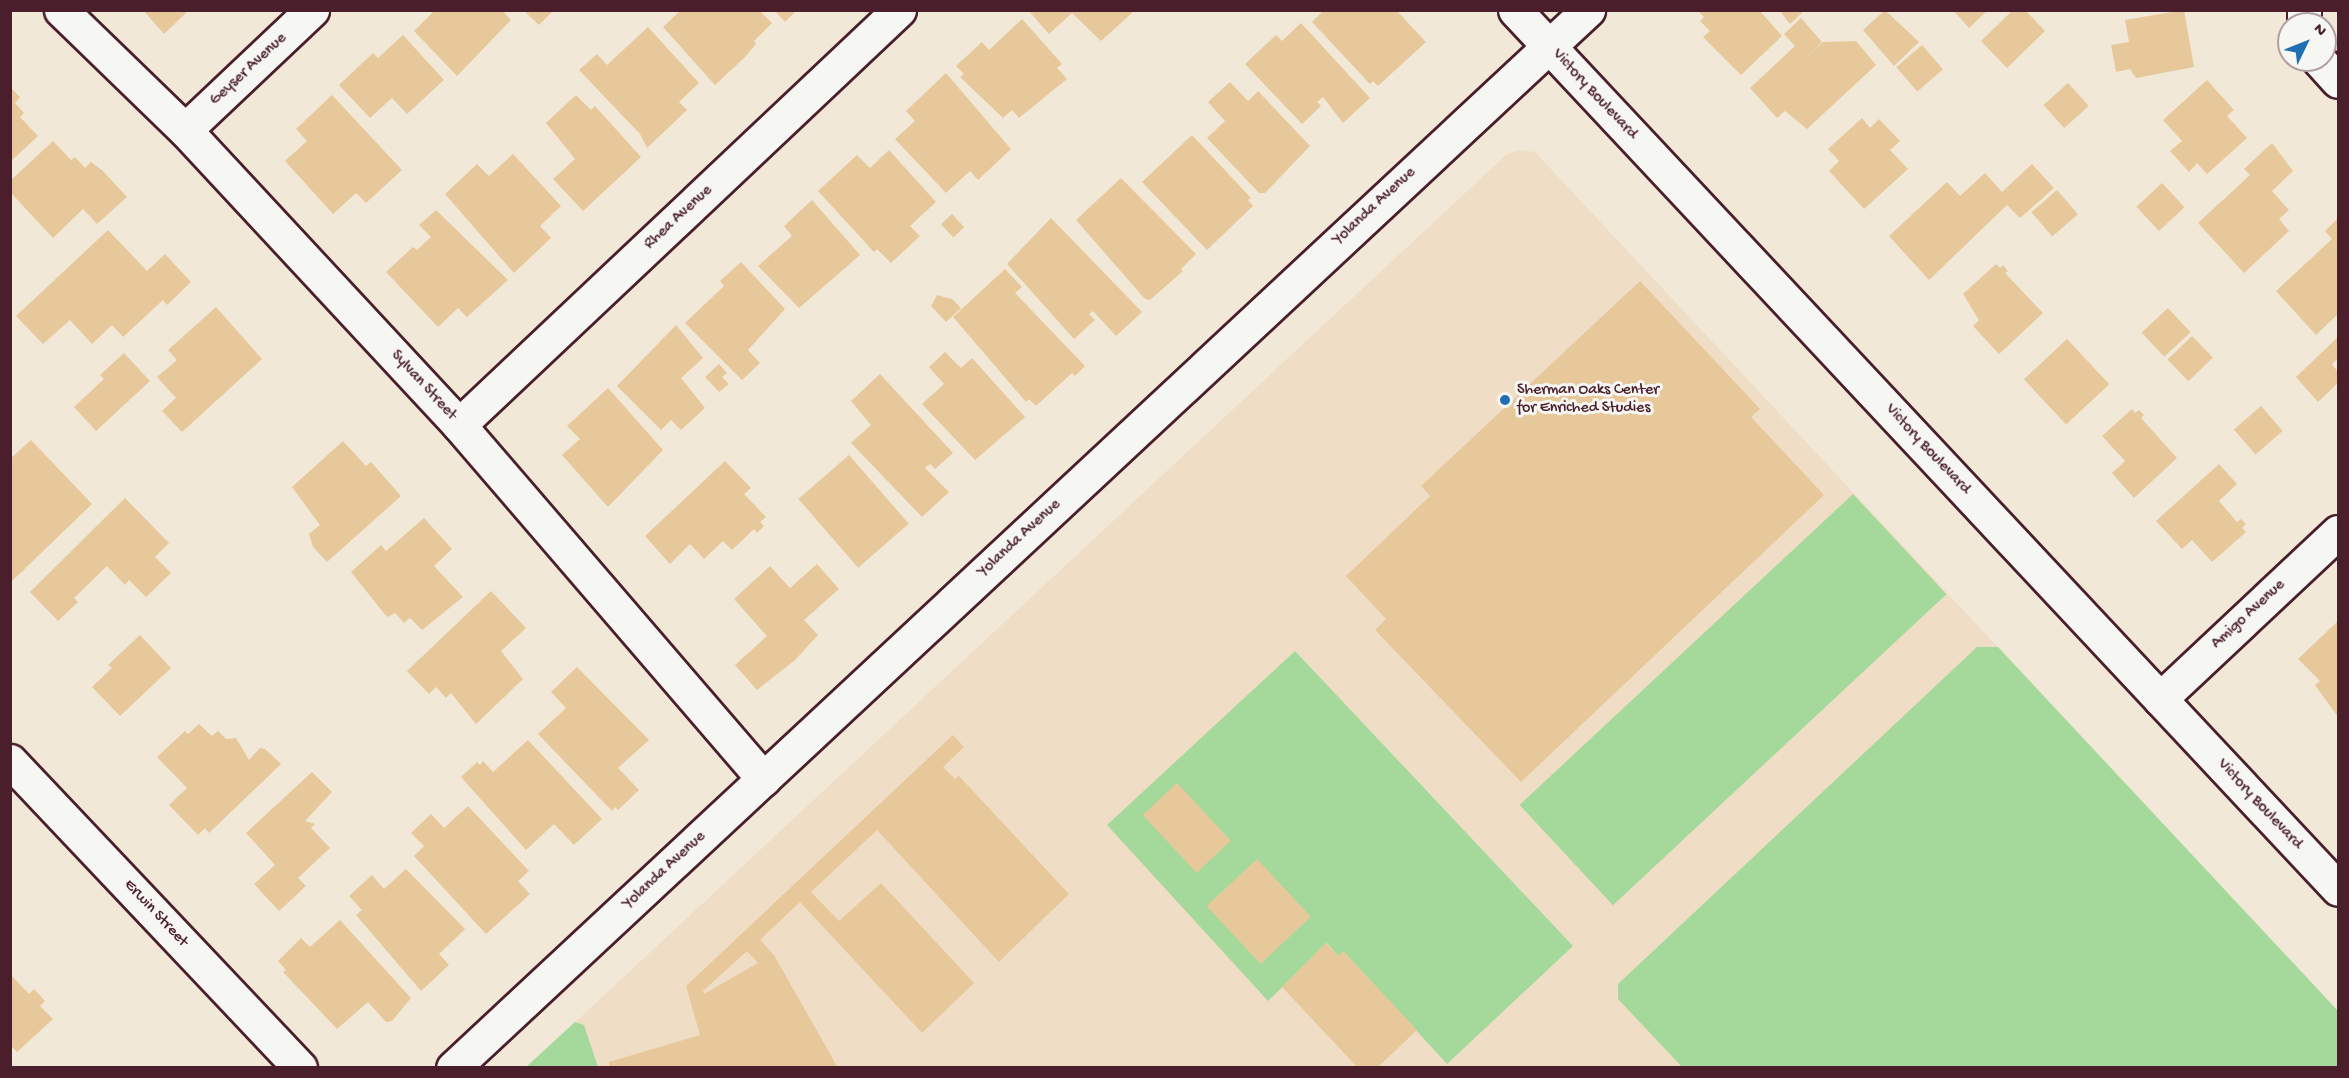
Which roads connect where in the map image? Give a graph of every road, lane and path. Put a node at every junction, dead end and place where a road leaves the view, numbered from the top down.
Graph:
1 (61, 10) edge
2 (312, 10) edge
3 (899, 10) edge
4 (1515, 10) edge
5 (1588, 10) edge
6 (1549, 46) junction
7 (185, 130) junction
8 (459, 425) junction
9 (2338, 532) edge
10 (2160, 699) junction
11 (10, 761) edge
12 (764, 779) junction
13 (2338, 889) edge
14 (300, 1068) edge
15 (453, 1068) edge

1 - 7 street, Sylvan Street
2 - 7 street, Geyser Avenue
3 - 8 street, Rhea Avenue
4 - 6 street, Victory Boulevard
5 - 6 street, Yolanda Avenue
6 - 10 street, Victory Boulevard
6 - 12 street, Yolanda Avenue
7 - 8 street, Sylvan Street
8 - 12 street, Sylvan Street
9 - 10 street, Amigo Avenue
10 - 13 street, Victory Boulevard
11 - 14 street, Erwin Street
12 - 15 street, Yolanda Avenue

